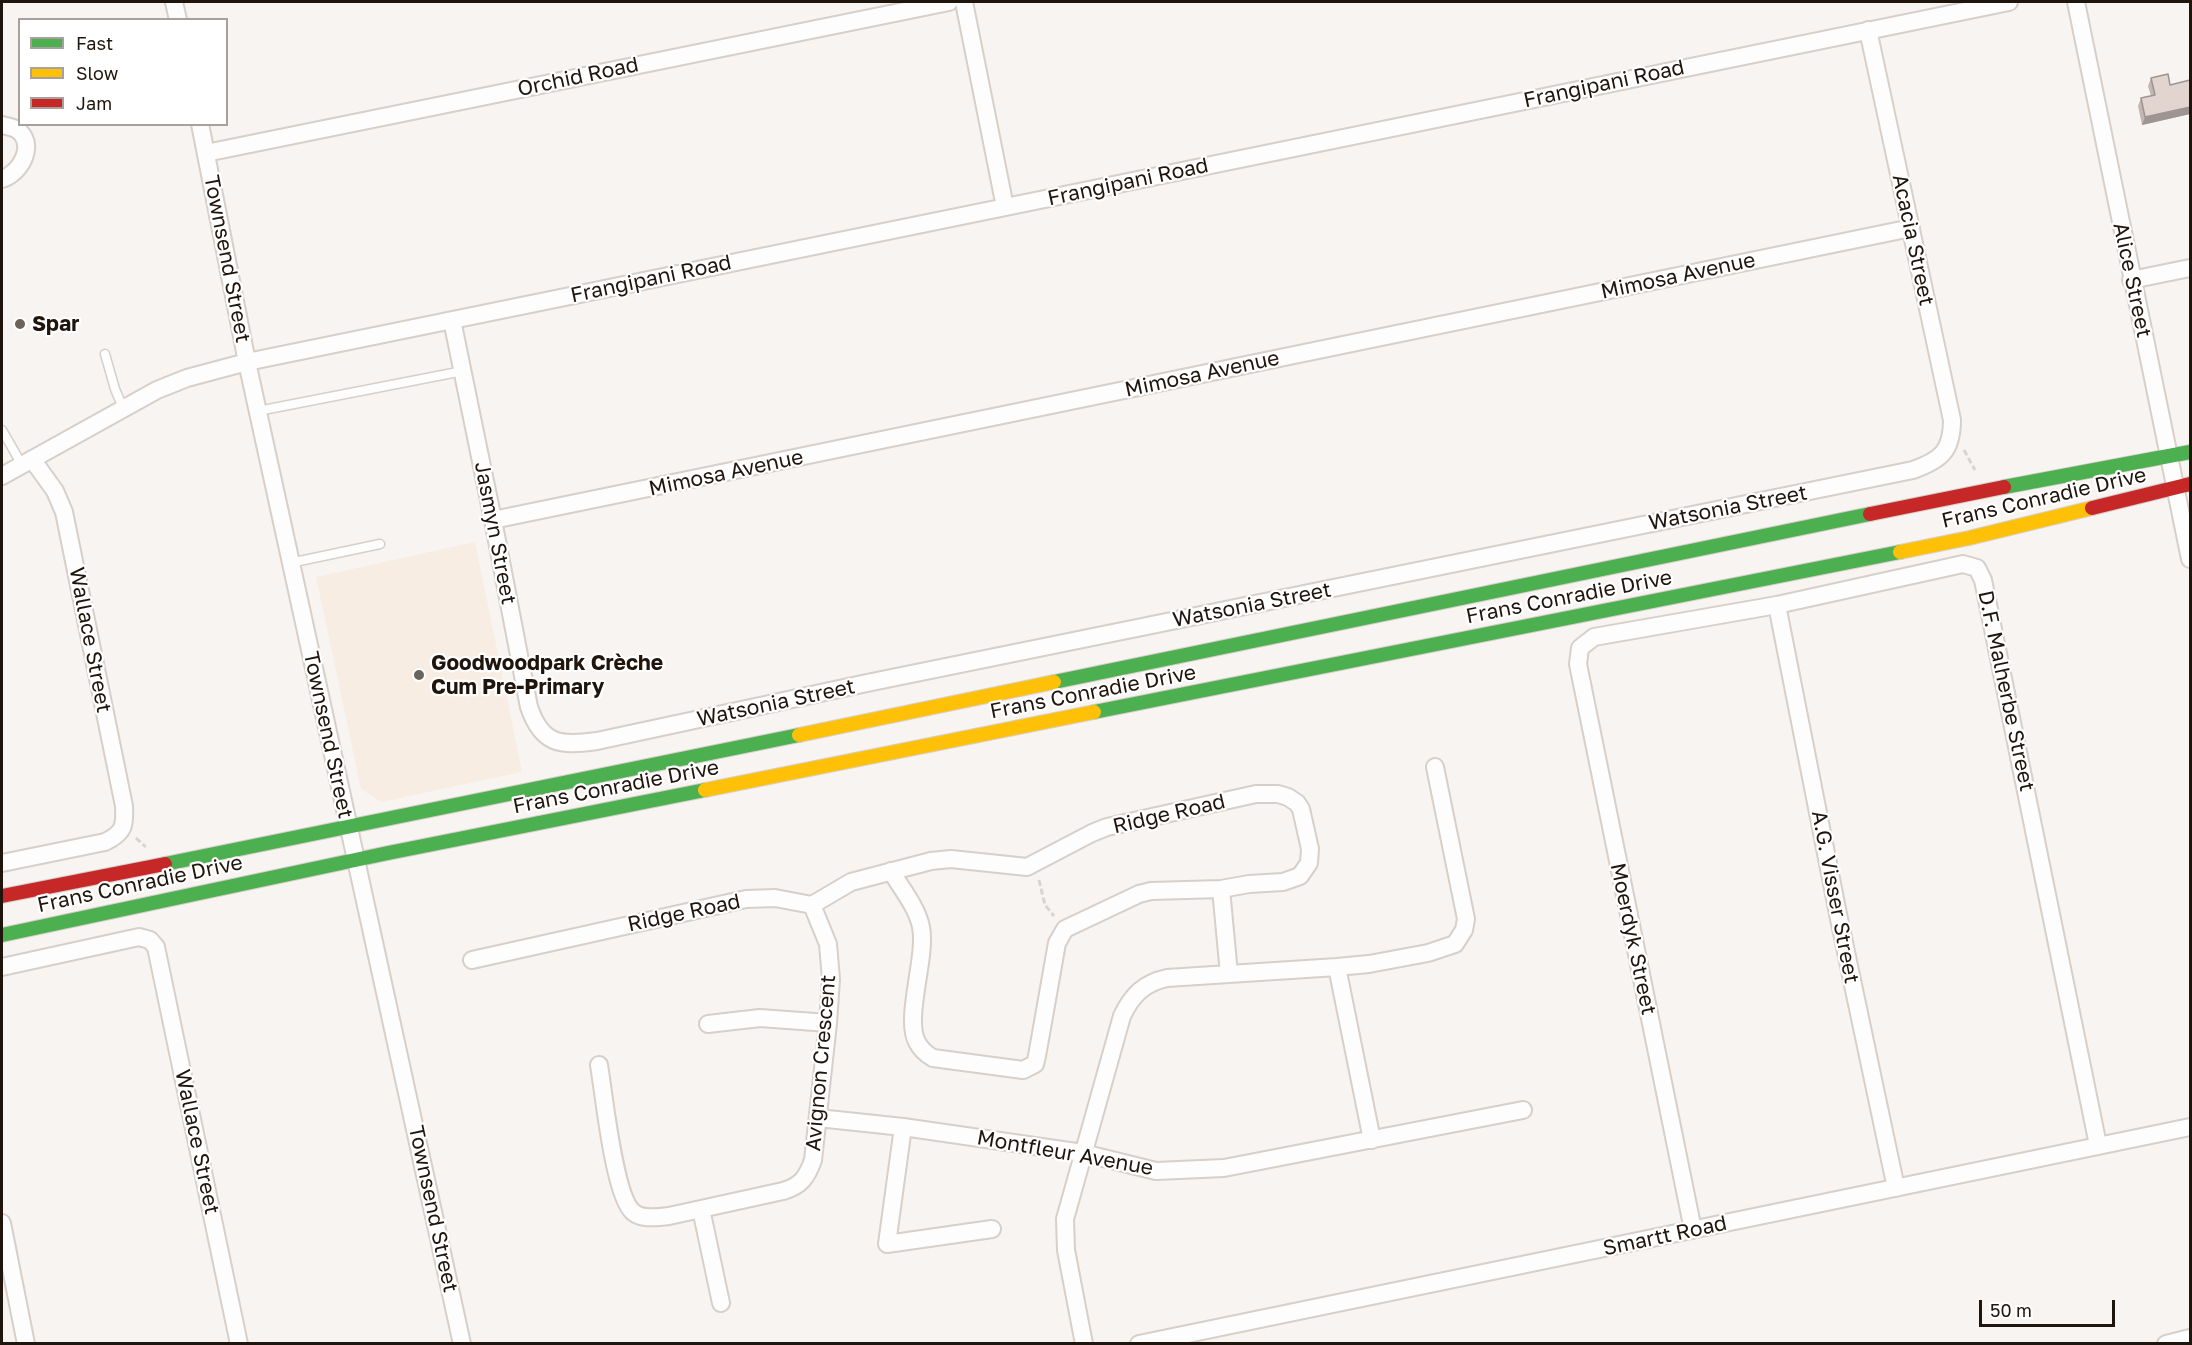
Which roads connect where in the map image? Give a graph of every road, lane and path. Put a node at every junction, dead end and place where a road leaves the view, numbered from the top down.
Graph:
1 (174, 2) edge
2 (949, 2) edge
3 (963, 2) edge
4 (2009, 2) edge
5 (2076, 2) edge
6 (178, 18) edge
7 (1868, 30) junction
8 (2, 125) edge
9 (200, 126) edge
10 (206, 153) junction
11 (2, 178) edge
12 (1005, 207) junction
13 (1911, 228) junction
14 (2190, 268) edge
15 (2131, 280) junction
16 (452, 320) junction
17 (105, 354) dead end
18 (247, 362) junction
19 (463, 371) junction
20 (123, 408) junction
21 (258, 411) junction
22 (2, 430) edge
23 (1949, 445) junction
24 (2190, 452) edge
25 (2169, 456) junction
26 (27, 462) junction
27 (2, 476) edge
28 (1978, 477) dead end
29 (2183, 486) edge
30 (494, 520) junction
31 (380, 544) dead end
32 (2190, 559) edge
33 (290, 563) junction
34 (1777, 605) junction
35 (1580, 648) joint
36 (551, 740) joint
37 (1435, 767) dead end
38 (348, 826) junction
39 (357, 860) junction
40 (2, 863) edge
41 (1031, 866) junction
42 (891, 870) junction
43 (1221, 889) junction
44 (2, 896) edge
45 (812, 905) junction
46 (1065, 929) junction
47 (2, 935) edge
48 (472, 960) dead end
49 (2, 967) edge
50 (1337, 967) junction
51 (1229, 974) junction
52 (828, 1023) junction
53 (708, 1024) dead end
54 (599, 1065) dead end
55 (1523, 1110) dead end
56 (818, 1118) junction
57 (903, 1127) junction
58 (2190, 1127) edge
59 (1372, 1140) junction
60 (2098, 1145) junction
61 (1083, 1153) junction
62 (1896, 1188) junction
63 (701, 1209) junction
64 (2, 1223) edge
65 (992, 1229) dead end
66 (1693, 1230) junction
67 (721, 1303) dead end
68 (2190, 1338) edge
69 (26, 1344) edge
70 (239, 1344) edge
71 (462, 1344) edge
72 (1084, 1344) edge
73 (1138, 1344) edge
74 (2166, 1344) edge

1 - 6 street
2 - 10 street, Orchid Road
3 - 12 street
4 - 7 street, Frangipani Road
5 - 15 street, Alice Street
7 - 12 street, Frangipani Road
7 - 13 street, Acacia Street
8 - 11 street
9 - 10 street, Townsend Street
10 - 18 street, Townsend Street
12 - 16 street, Frangipani Road
13 - 23 street, Acacia Street
13 - 30 street, Mimosa Avenue
14 - 15 street
15 - 25 street, Alice Street
16 - 18 street, Frangipani Road
16 - 19 street, Jasmyn Street
17 - 20 lane
18 - 20 street, Frangipani Road
18 - 21 street, Townsend Street
19 - 21 lane
19 - 30 street, Jasmyn Street
20 - 26 street, Frangipani Road
21 - 33 street, Townsend Street
22 - 26 lane
23 - 28 path
23 - 36 street, Watsonia Street
24 - 25 main road, Frans Conradie Drive
25 - 29 street, Alice Street
25 - 38 main road, Frans Conradie Drive
26 - 27 street, Frangipani Road
26 - 40 street, Wallace Street
29 - 32 street, Alice Street
29 - 39 main road, Frans Conradie Drive
30 - 36 street, Jasmyn Street
31 - 33 lane
33 - 38 street, Townsend Street
34 - 35 street, D.F. Malherbe Street
34 - 60 street, D.F. Malherbe Street
34 - 62 street, A.G. Visser Street
35 - 66 street, Moerdyk Street
37 - 50 street
38 - 39 street, Townsend Street
38 - 44 main road, Frans Conradie Drive
39 - 47 main road, Frans Conradie Drive
39 - 71 street, Townsend Street
41 - 42 street
41 - 43 street, Ridge Road
41 - 46 path
42 - 45 street
42 - 46 street
43 - 46 street, Ridge Road
43 - 51 street
45 - 48 street, Ridge Road
45 - 52 street, Avignon Crescent
49 - 70 street, Wallace Street
50 - 51 street
50 - 59 street
51 - 61 street
52 - 53 street
52 - 56 street, Avignon Crescent
54 - 63 street, Avignon Crescent
55 - 59 street, Montfleur Avenue
56 - 57 street, Montfleur Avenue
56 - 63 street, Avignon Crescent
57 - 61 street, Montfleur Avenue
57 - 65 street
58 - 60 street, Smartt Road
59 - 61 street, Montfleur Avenue
60 - 62 street, Smartt Road
61 - 72 street
62 - 66 street, Smartt Road
63 - 67 street
64 - 69 street
66 - 73 street, Smartt Road
68 - 74 street

